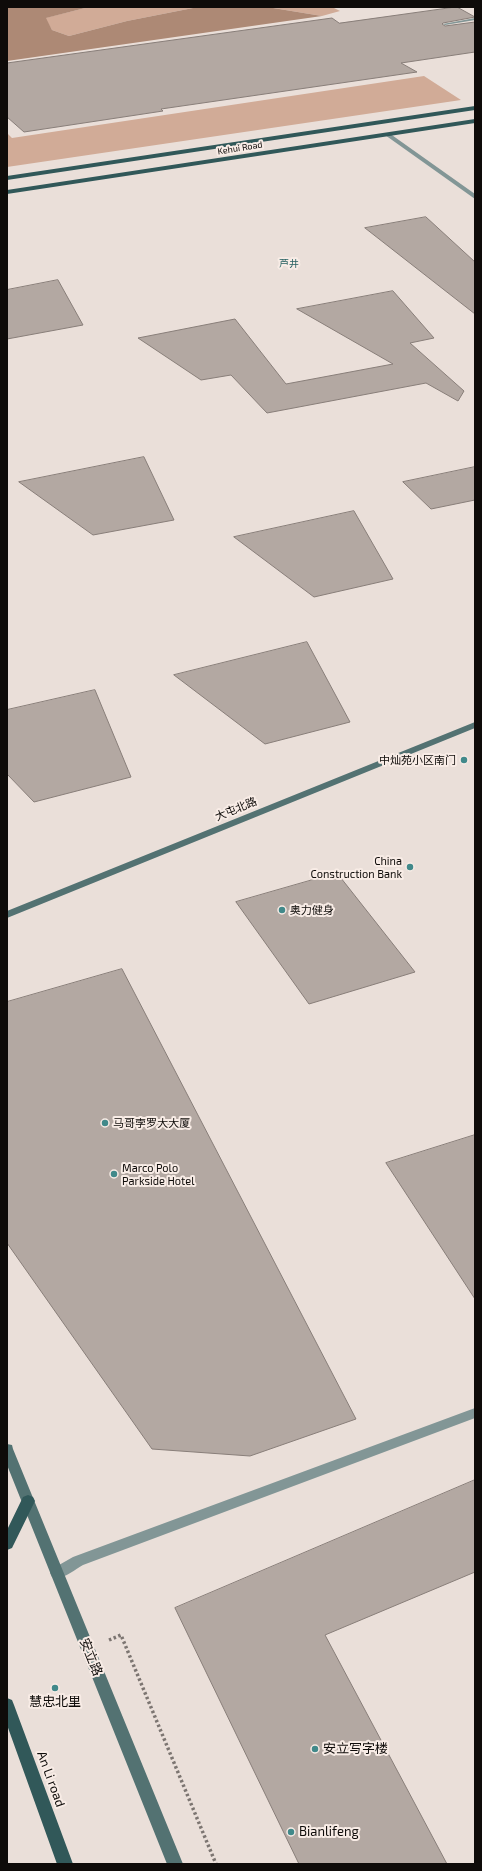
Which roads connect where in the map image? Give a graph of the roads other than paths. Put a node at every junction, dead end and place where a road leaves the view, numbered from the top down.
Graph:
1 (475, 19) edge
2 (445, 24) dead end
3 (475, 108) edge
4 (475, 121) edge
5 (387, 134) junction
6 (7, 178) edge
7 (7, 192) edge
8 (475, 196) edge
9 (475, 725) edge
10 (7, 915) edge
11 (475, 1413) edge
12 (7, 1449) edge
13 (28, 1502) junction
14 (7, 1544) edge
15 (57, 1573) junction
16 (7, 1705) edge
17 (65, 1864) edge
18 (174, 1864) edge

1 - 2 street
3 - 6 main road, Kehui Road
4 - 5 main road, Kehui Road
5 - 7 main road, Kehui Road
5 - 8 street
9 - 10 street, 大屯北路
11 - 15 street
12 - 13 street, 安立路
13 - 14 main road
13 - 15 street, 安立路
15 - 18 street, 安立路
16 - 17 main road, An Li road

